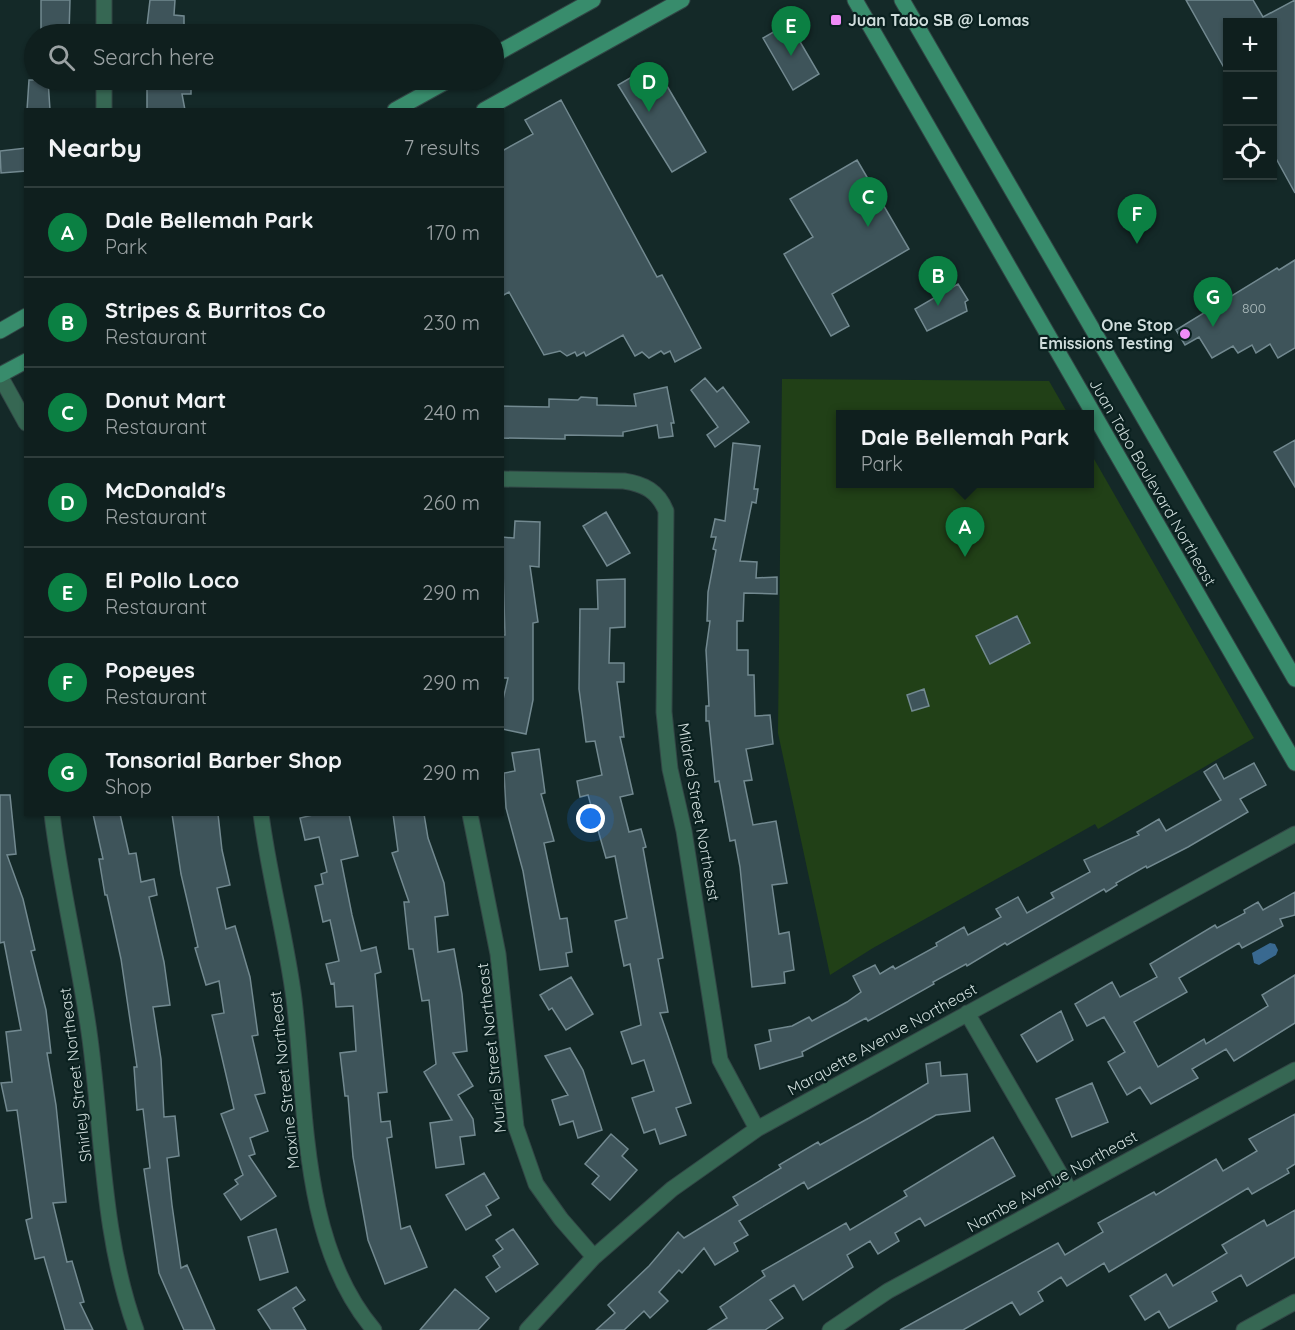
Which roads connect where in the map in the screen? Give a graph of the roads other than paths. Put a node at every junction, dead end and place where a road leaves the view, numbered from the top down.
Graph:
1 (104, 0) edge
2 (593, 0) edge
3 (682, 0) edge
4 (855, 0) edge
5 (902, 0) edge
6 (104, 24) edge
7 (504, 49) edge
8 (104, 90) edge
9 (431, 90) edge
10 (104, 108) edge
11 (399, 108) edge
12 (488, 108) edge
13 (24, 317) edge
14 (0, 331) edge
15 (24, 362) edge
16 (0, 375) edge
17 (1091, 410) edge
18 (1094, 414) edge
19 (24, 419) edge
20 (504, 479) edge
21 (1295, 679) edge
22 (1295, 763) edge
23 (52, 816) edge
24 (261, 816) edge
25 (470, 816) edge
26 (1295, 834) edge
27 (967, 1012) junction
28 (1295, 1070) edge
29 (757, 1129) junction
30 (1070, 1191) junction
31 (594, 1257) junction
32 (1295, 1302) edge
33 (136, 1330) edge
34 (374, 1330) edge
35 (527, 1330) edge
36 (830, 1330) edge
37 (1244, 1330) edge

1 - 6 street
2 - 7 main road
3 - 12 main road
4 - 17 main road, Juan Tabo Boulevard Northeast
5 - 21 main road, Juan Tabo Boulevard Northeast
8 - 10 street
9 - 11 main road
13 - 14 main road
15 - 16 main road
16 - 19 street
18 - 22 main road, Juan Tabo Boulevard Northeast
20 - 29 street, Mildred Street Northeast
23 - 33 street, Shirley Street Northeast
24 - 34 street, Maxine Street Northeast
25 - 31 street, Muriel Street Northeast
26 - 27 street, Marquette Avenue Northeast
27 - 29 street, Marquette Avenue Northeast
27 - 30 street
28 - 30 street, Nambe Avenue Northeast
29 - 31 street, Marquette Avenue Northeast
30 - 36 street, Nambe Avenue Northeast
31 - 35 street, Marquette Avenue Northeast
32 - 37 street

